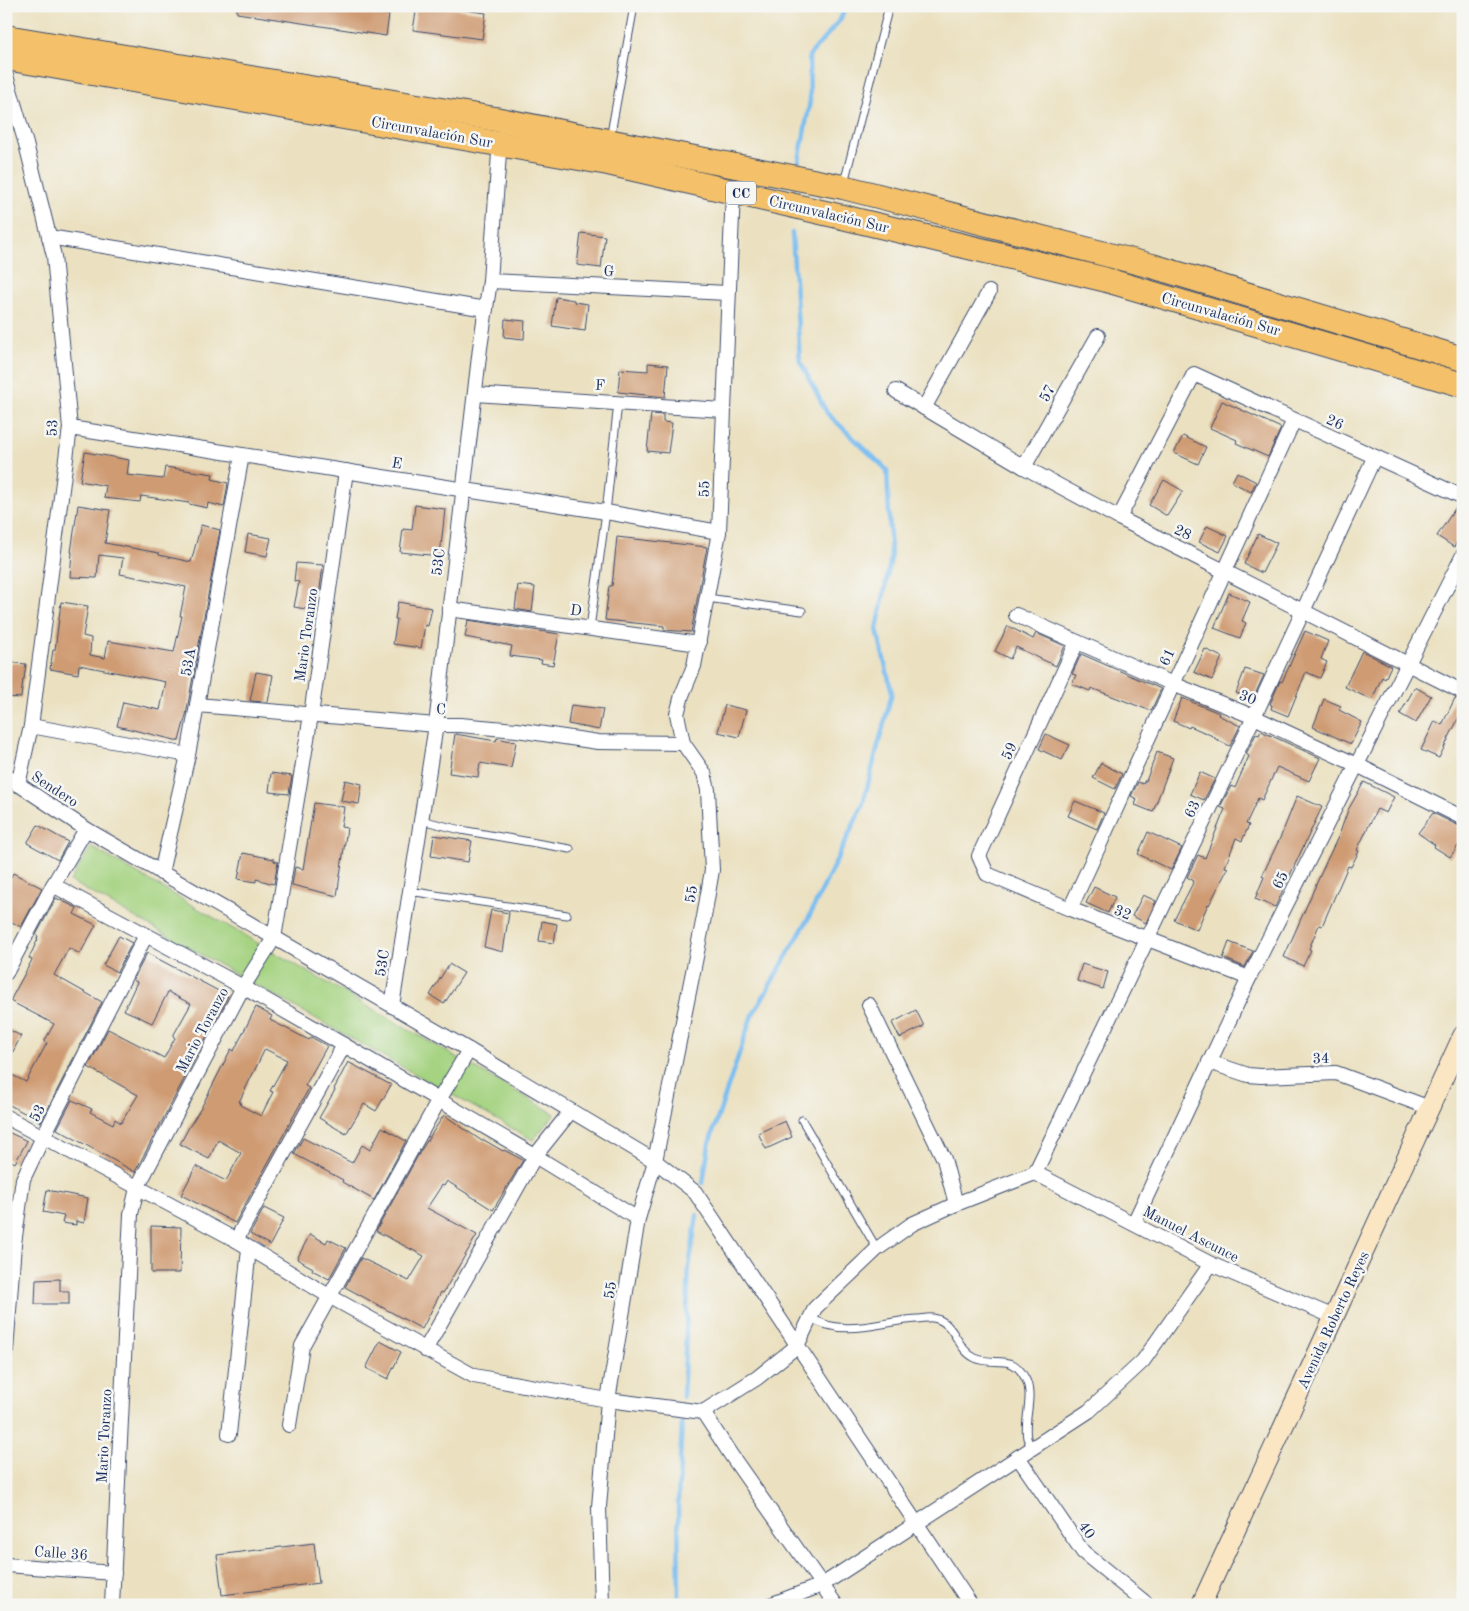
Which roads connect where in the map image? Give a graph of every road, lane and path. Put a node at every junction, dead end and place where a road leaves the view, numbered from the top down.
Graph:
1 (634, 6) edge
2 (889, 6) edge
3 (6, 37) edge
4 (6, 58) edge
5 (6, 76) edge
6 (501, 132) junction
7 (609, 152) junction
8 (843, 187) junction
9 (732, 191) junction
10 (50, 237) junction
11 (490, 281) junction
12 (989, 292) dead end
13 (727, 293) junction
14 (486, 309) junction
15 (1098, 336) dead end
16 (1463, 359) edge
17 (1463, 385) edge
18 (896, 391) dead end
19 (475, 394) junction
20 (618, 402) junction
21 (924, 408) junction
22 (723, 410) junction
23 (1294, 420) junction
24 (70, 428) junction
25 (242, 455) junction
26 (1374, 458) junction
27 (1024, 467) junction
28 (346, 471) junction
29 (464, 491) junction
30 (1463, 497) edge
31 (606, 512) junction
32 (1119, 518) junction
33 (719, 532) junction
34 (1463, 555) edge
35 (1224, 571) junction
36 (707, 598) junction
37 (449, 609) junction
38 (802, 611) dead end
39 (1302, 611) junction
40 (1016, 615) dead end
41 (590, 628) junction
42 (1077, 642) junction
43 (699, 644) junction
44 (1408, 665) junction
45 (1172, 684) junction
46 (1463, 692) edge
47 (197, 705) junction
48 (311, 715) junction
49 (1254, 717) junction
50 (436, 725) junction
51 (31, 726) junction
52 (683, 743) junction
53 (188, 755) junction
54 (1357, 765) junction
55 (6, 776) edge
56 (18, 785) junction
57 (1463, 818) edge
58 (421, 820) junction
59 (86, 829) junction
60 (570, 849) dead end
61 (161, 873) junction
62 (987, 874) joint
63 (53, 885) junction
64 (409, 890) junction
65 (1070, 909) junction
66 (567, 914) dead end
67 (146, 935) junction
68 (274, 938) junction
69 (1148, 940) junction
70 (6, 973) edge
71 (1249, 978) junction
72 (243, 988) junction
73 (868, 1005) dead end
74 (392, 1006) junction
75 (1463, 1035) edge
76 (344, 1045) junction
77 (468, 1050) junction
78 (1210, 1062) junction
79 (439, 1100) junction
80 (1430, 1108) junction
81 (571, 1111) junction
82 (6, 1117) edge
83 (802, 1120) dead end
84 (43, 1137) junction
85 (535, 1156) junction
86 (655, 1161) junction
87 (1035, 1172) junction
88 (137, 1188) junction
89 (956, 1204) junction
90 (638, 1219) junction
91 (1134, 1223) junction
92 (236, 1240) junction
93 (249, 1249) junction
94 (877, 1249) junction
95 (1211, 1264) junction
96 (329, 1296) junction
97 (810, 1317) junction
98 (1334, 1317) junction
99 (797, 1346) junction
100 (425, 1350) junction
101 (6, 1351) edge
102 (608, 1400) junction
103 (703, 1412) junction
104 (289, 1425) dead end
105 (229, 1434) dead end
106 (1032, 1448) junction
107 (1018, 1457) junction
108 (917, 1522) junction
109 (6, 1565) edge
110 (114, 1573) junction
111 (822, 1584) junction
112 (112, 1605) edge
113 (602, 1605) edge
114 (770, 1605) edge
115 (836, 1605) edge
116 (971, 1605) edge
117 (1148, 1605) edge
118 (1201, 1605) edge

1 - 7 lane
2 - 8 lane
3 - 6 highway, Circunvalación Sur / CC
4 - 6 highway, Circunvalación Sur / CC
5 - 10 street, 53
6 - 7 highway, Circunvalación Sur / CC
6 - 11 street, 53C
7 - 8 highway, Circunvalación Sur / CC
7 - 9 highway, Circunvalación Sur / CC
8 - 16 highway, Circunvalación Sur / CC
9 - 13 street, 55
9 - 17 highway, Circunvalación Sur / CC
10 - 14 street
10 - 24 street, 53
11 - 13 street, G
11 - 14 street, 53C
12 - 21 street
13 - 22 street, 55
14 - 19 street, 53C
15 - 27 street, 57
18 - 21 street, 28
19 - 20 street, F
19 - 29 street, 53C
20 - 22 street, F
20 - 31 lane
21 - 27 street, 28
22 - 33 street, 55
23 - 26 street, 26
23 - 32 street, 26
23 - 35 street, 61
24 - 25 street, E
24 - 51 street, 53
25 - 28 street, E
25 - 47 street, 53A
26 - 30 street, 26
26 - 39 street, 63
27 - 32 street, 28
28 - 29 street, E
28 - 48 street, Mario Toranzo
29 - 31 street, E
29 - 37 street, 53C
31 - 33 street, E
31 - 41 lane
32 - 35 street, 28
33 - 36 street, 55
34 - 44 street, 65
35 - 39 street, 28
35 - 45 street, 61
36 - 38 lane
36 - 43 street, 55
37 - 41 street, D
37 - 50 street, 53C
39 - 44 street, 28
39 - 49 street, 63
40 - 42 street, 30
41 - 43 street, D
42 - 45 street, 30
42 - 62 street, 59
43 - 52 street, 55
44 - 46 street, 28
44 - 54 street, 65
45 - 49 street, 30
45 - 65 street, 61
47 - 48 street, C
47 - 53 street, 53A
48 - 50 street, C
48 - 68 street, Mario Toranzo
49 - 54 street, 30
49 - 69 street, 63
50 - 52 street, C
50 - 58 street, 53C
51 - 53 street
51 - 56 street, 53
52 - 86 street, 55
53 - 61 street, 53A
54 - 57 street, 30
54 - 71 street, 65
55 - 56 street, Sendero
56 - 59 street, Sendero
58 - 60 lane
58 - 64 street, 53C
59 - 61 street, Sendero
59 - 63 street
61 - 68 street, Sendero
62 - 65 street, 32
63 - 67 street
63 - 70 street
64 - 66 lane
64 - 74 street, 53C
65 - 69 street, 32
67 - 72 street
67 - 84 street, 53
68 - 72 street, Mario Toranzo
68 - 74 street, Sendero
69 - 71 street, 32
69 - 87 street, 63
71 - 78 street, 65
72 - 76 street
72 - 88 street, Mario Toranzo
73 - 89 street
74 - 77 street, Sendero
75 - 80 main road, Avenida Roberto Reyes
76 - 79 street
76 - 92 street
77 - 79 street
77 - 81 street, Sendero
78 - 80 street, 34
78 - 91 street, 65
79 - 85 street
79 - 96 street
80 - 98 main road, Avenida Roberto Reyes
81 - 85 street
81 - 86 street, Sendero
82 - 84 street
83 - 94 lane
84 - 88 street
84 - 101 street, 53
85 - 90 street
85 - 100 street
86 - 90 street, 55
86 - 99 street, Sendero
87 - 89 street
87 - 91 street, Manuel Ascunce
88 - 92 street
88 - 110 street, Mario Toranzo
89 - 94 street
90 - 102 street, 55
91 - 95 street, Manuel Ascunce
92 - 93 street
93 - 96 street
93 - 105 street
94 - 97 street
95 - 98 street, Manuel Ascunce
95 - 106 street
96 - 100 street
96 - 104 street
97 - 99 street
97 - 106 lane
98 - 118 main road, Avenida Roberto Reyes
99 - 103 street
99 - 108 street, Sendero
100 - 102 street
102 - 103 street
102 - 113 street, 55
103 - 111 street
106 - 107 street
107 - 108 street
107 - 117 street, 40
108 - 111 street
108 - 116 street, Sendero
109 - 110 street, Calle 36
110 - 112 street, Mario Toranzo
111 - 114 street
111 - 115 street

